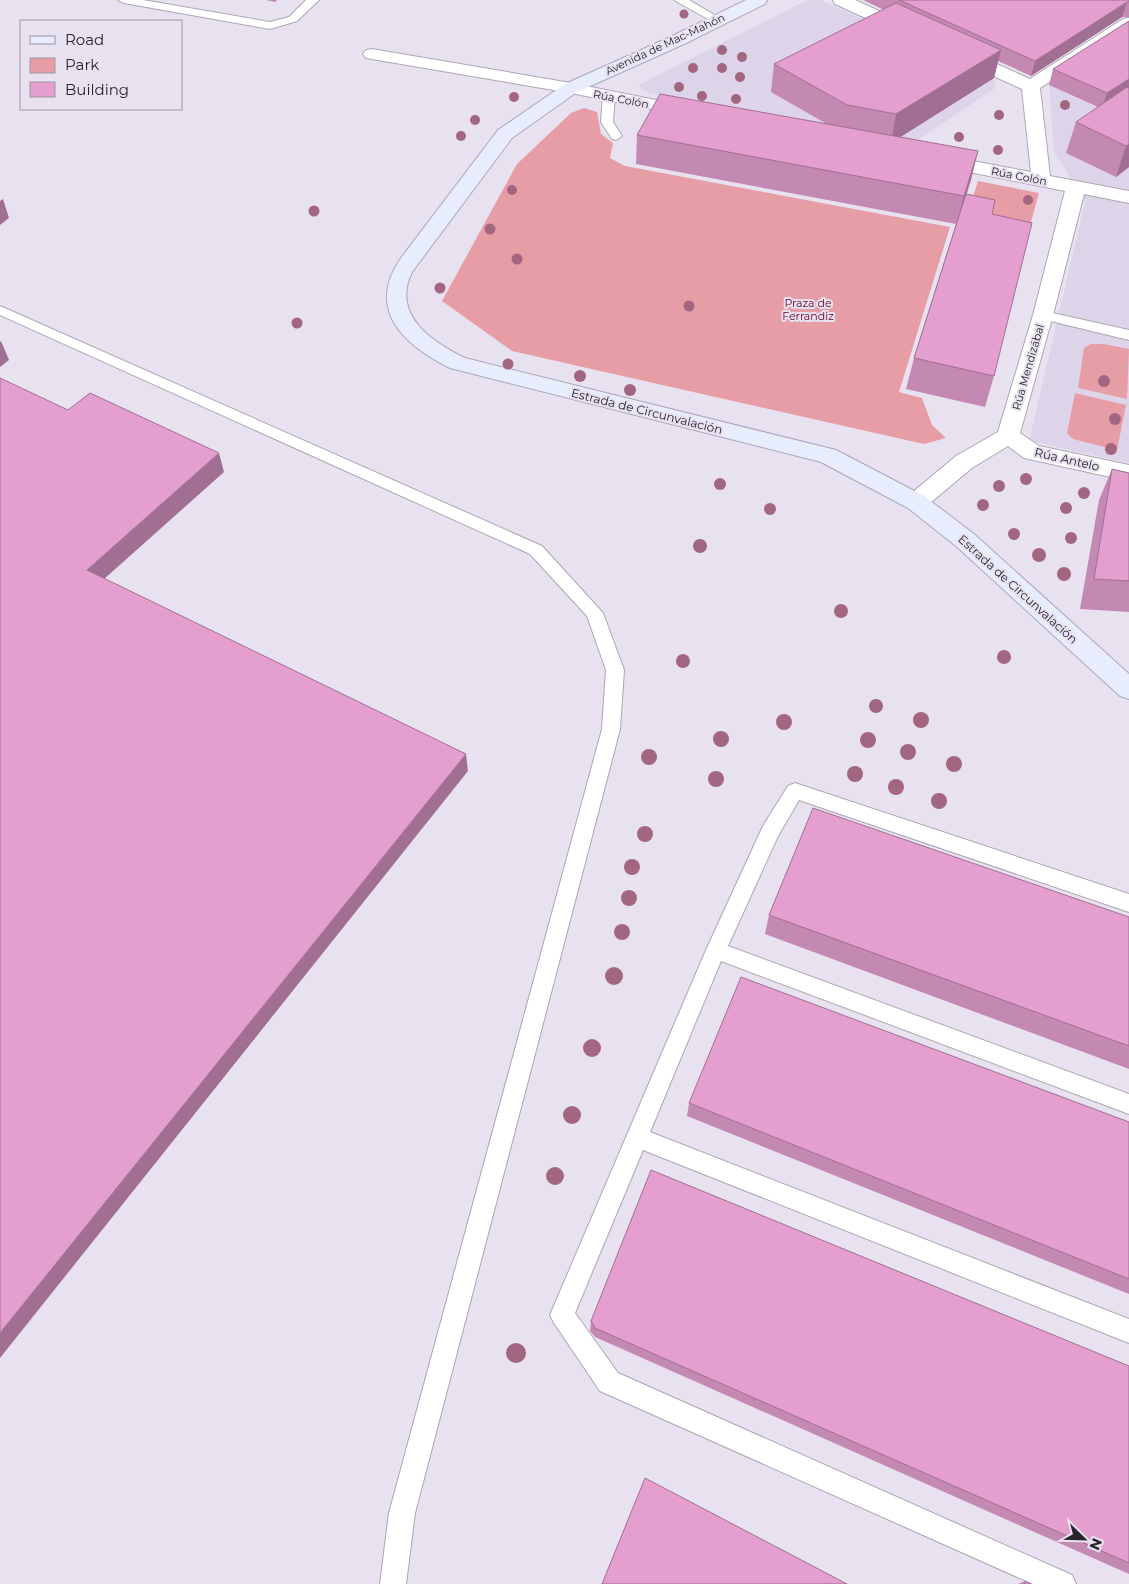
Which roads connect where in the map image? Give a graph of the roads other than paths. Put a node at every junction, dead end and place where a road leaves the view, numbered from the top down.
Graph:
1 (124, 0) edge
2 (313, 0) edge
3 (680, 0) edge
4 (840, 0) edge
5 (754, 1) edge
6 (717, 20) junction
7 (1129, 23) edge
8 (922, 37) edge
9 (949, 49) edge
10 (372, 54) dead end
11 (1031, 86) junction
12 (571, 88) junction
13 (609, 96) junction
14 (708, 116) edge
15 (616, 136) dead end
16 (924, 158) edge
17 (1041, 180) junction
18 (1076, 187) junction
19 (1129, 197) edge
20 (0, 310) edge
21 (1043, 315) junction
22 (1129, 335) edge
23 (1008, 436) junction
24 (1129, 473) edge
25 (916, 502) junction
26 (1129, 689) edge
27 (795, 791) joint
28 (1129, 903) edge
29 (716, 950) junction
30 (1129, 1104) edge
31 (636, 1138) junction
32 (1129, 1331) edge
33 (393, 1584) edge
34 (1063, 1584) edge

1 - 2 lane
3 - 6 lane
4 - 8 street
5 - 6 street, Avenida de Mac-Mahón
6 - 12 street, Avenida de Mac-Mahón
7 - 11 street
9 - 11 street
10 - 12 street, Rúa Colón
11 - 17 street
12 - 13 street, Rúa Colón
12 - 25 street, Estrada de Circunvalación
13 - 14 street, Rúa Colón
13 - 15 lane
16 - 17 street, Rúa Colón
17 - 18 street, Rúa Colón
18 - 19 street, Rúa Colón
18 - 21 street, Rúa Mendizábal
20 - 33 lane
21 - 22 lane
21 - 23 street, Rúa Mendizábal
23 - 24 street, Rúa Antelo
23 - 25 street
25 - 26 street, Estrada de Circunvalación
27 - 28 lane
27 - 29 lane
29 - 30 lane
29 - 31 lane
31 - 32 lane
31 - 34 lane

